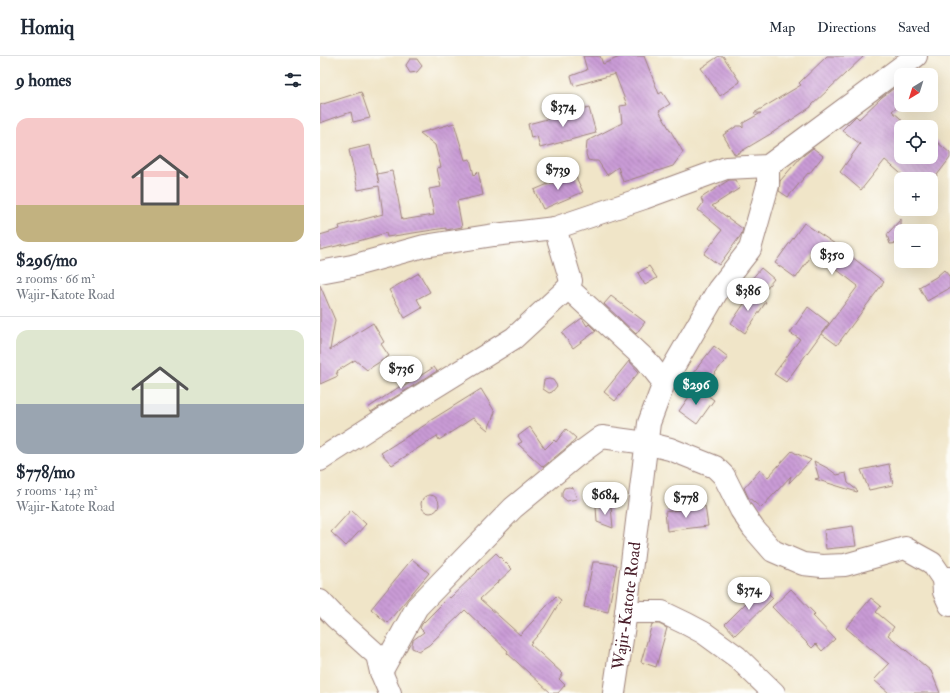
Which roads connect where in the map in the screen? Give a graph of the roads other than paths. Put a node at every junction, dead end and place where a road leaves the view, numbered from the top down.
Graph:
1 (916, 56) edge
2 (768, 166) junction
3 (555, 228) junction
4 (320, 272) edge
5 (568, 288) junction
6 (664, 383) junction
7 (646, 443) junction
8 (320, 460) edge
9 (946, 579) edge
10 (320, 602) edge
11 (950, 605) edge
12 (626, 612) junction
13 (381, 672) junction
14 (390, 693) edge
15 (614, 693) edge
16 (774, 693) edge

1 - 2 street
2 - 3 street
2 - 6 street, Wajir-Katote Road
3 - 4 street
3 - 5 street
5 - 6 street
5 - 8 street
6 - 7 street, Wajir-Katote Road
7 - 9 street
7 - 12 street, Wajir-Katote Road
7 - 13 street
9 - 11 street
10 - 13 street
12 - 15 street, Wajir-Katote Road
12 - 16 street
13 - 14 street

